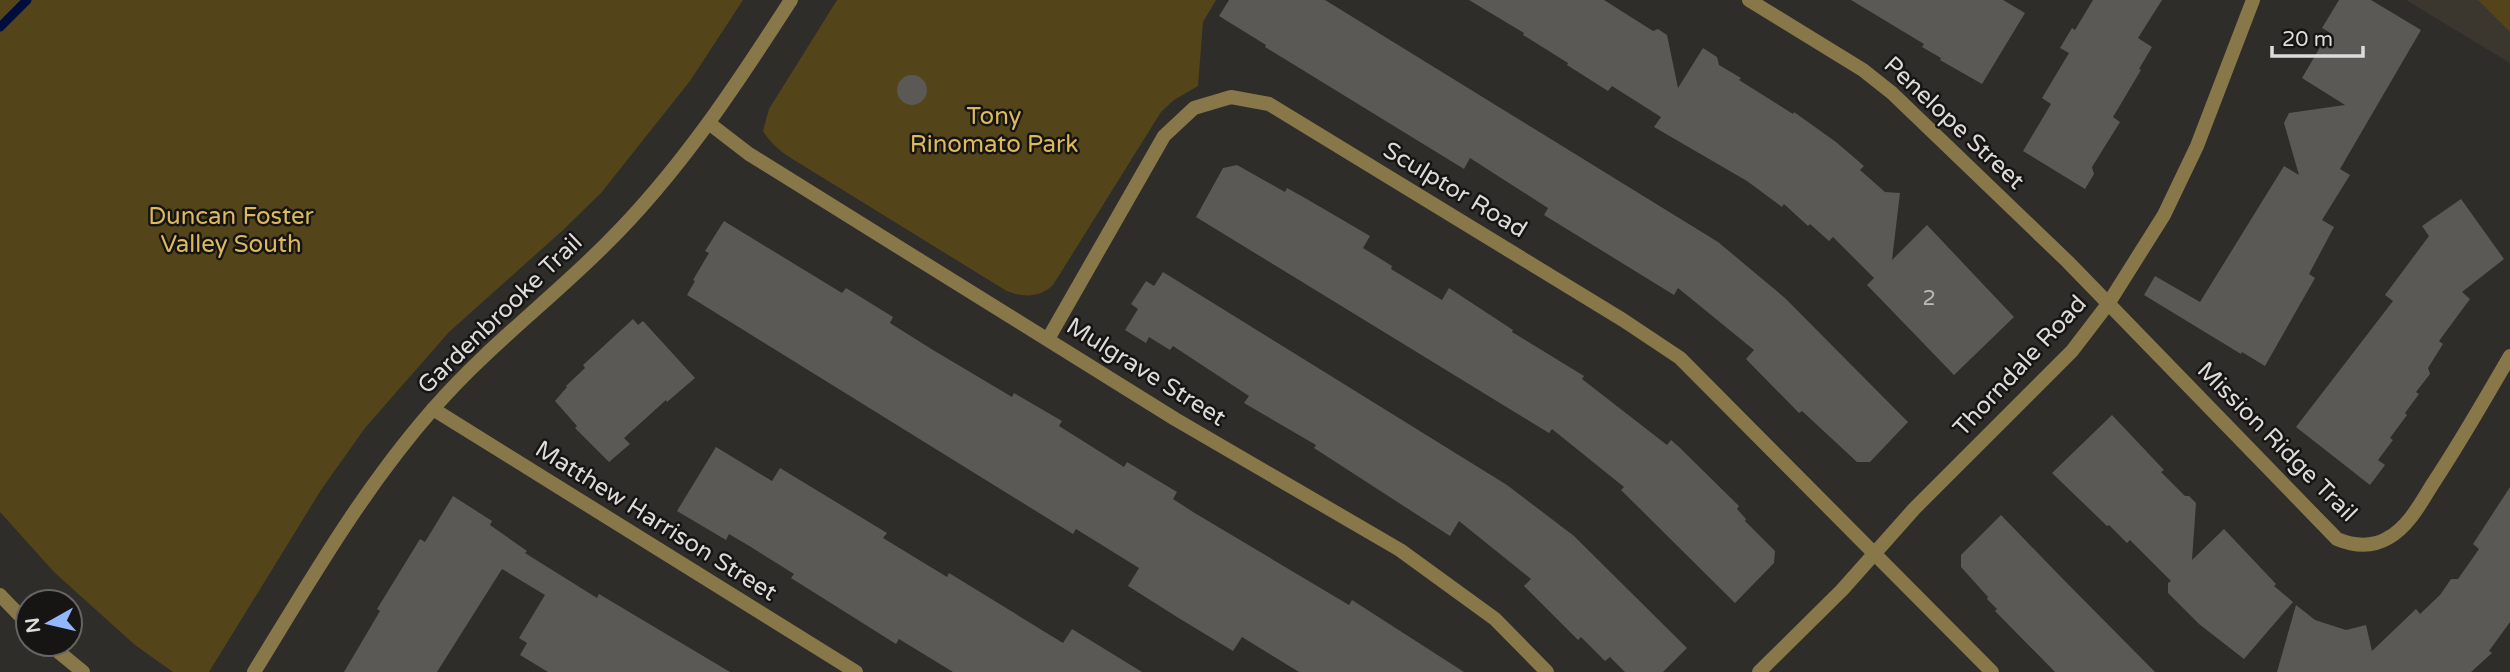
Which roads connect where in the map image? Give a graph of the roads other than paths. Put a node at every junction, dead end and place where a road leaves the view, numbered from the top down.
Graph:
1 (791, 0) edge
2 (1749, 0) edge
3 (2253, 0) edge
4 (710, 124) junction
5 (2108, 304) junction
6 (1048, 339) junction
7 (2510, 356) edge
8 (433, 409) junction
9 (1875, 553) junction
10 (0, 595) edge
11 (14, 610) edge
12 (66, 658) edge
13 (83, 672) edge
14 (254, 672) edge
15 (856, 672) edge
16 (1547, 672) edge
17 (1759, 672) edge
18 (1992, 672) edge

1 - 4 street, Gardenbrooke Trail
2 - 5 street, Penelope Street
3 - 5 street, Thorndale Road
4 - 6 street, Mulgrave Street
4 - 8 street, Gardenbrooke Trail
5 - 7 street, Mission Ridge Trail
5 - 9 street, Thorndale Road
6 - 9 street, Sculptor Road
6 - 16 street, Mulgrave Street
8 - 14 street, Gardenbrooke Trail
8 - 15 street, Matthew Harrison Street
9 - 17 street, Thorndale Road
9 - 18 street, Sculptor Road
10 - 11 street
12 - 13 street

